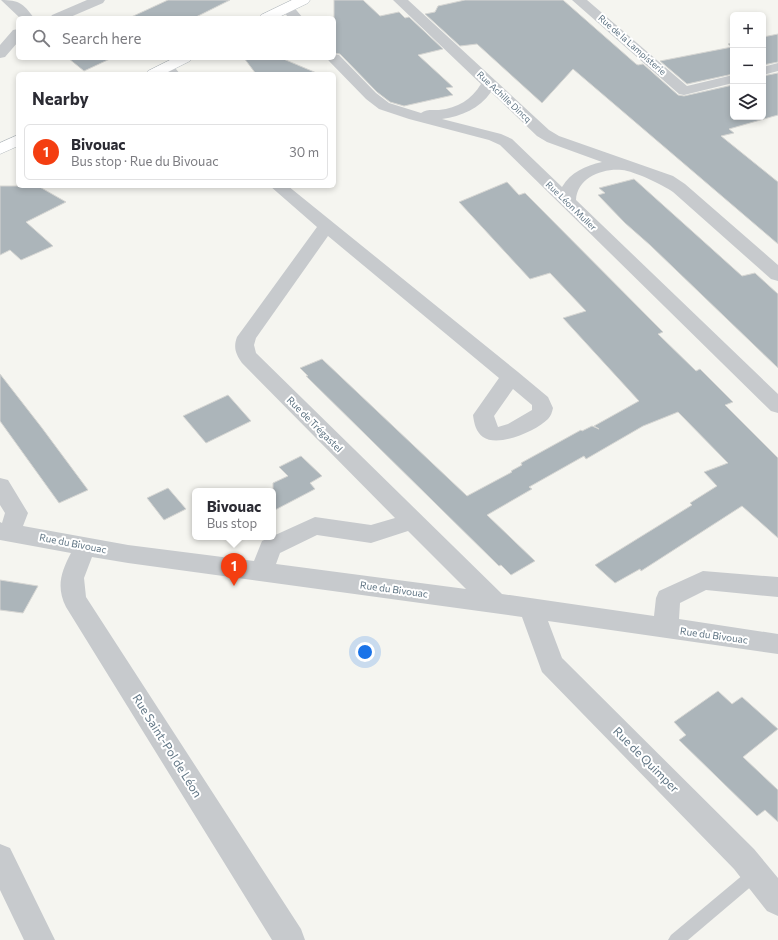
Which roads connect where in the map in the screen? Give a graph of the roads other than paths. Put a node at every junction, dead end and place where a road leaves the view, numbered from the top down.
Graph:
1 (8, 0) edge
2 (98, 0) edge
3 (400, 0) edge
4 (580, 0) edge
5 (296, 2) edge
6 (25, 16) edge
7 (62, 16) edge
8 (270, 16) edge
9 (296, 16) edge
10 (16, 35) edge
11 (0, 54) edge
12 (183, 60) edge
13 (336, 60) edge
14 (778, 67) edge
15 (766, 70) edge
16 (170, 71) edge
17 (730, 79) edge
18 (489, 83) junction
19 (414, 116) junction
20 (524, 138) junction
21 (16, 141) edge
22 (0, 149) edge
23 (627, 166) junction
24 (280, 188) edge
25 (567, 202) junction
26 (326, 226) junction
27 (778, 275) edge
28 (511, 377) dead end
29 (778, 406) edge
30 (0, 486) edge
31 (412, 521) junction
32 (5, 532) edge
33 (86, 546) junction
34 (262, 572) junction
35 (778, 587) edge
36 (495, 603) junction
37 (532, 609) junction
38 (666, 628) junction
39 (778, 644) edge
40 (0, 858) edge
41 (756, 873) junction
42 (778, 901) edge
43 (40, 940) edge
44 (290, 940) edge
45 (676, 940) edge

1 - 6 street
2 - 7 street
3 - 18 street, Rue Achille Dincq
4 - 17 street, Rue de la Lampisterie
5 - 8 street
5 - 9 street
10 - 11 street
12 - 16 street
13 - 19 street, Rue Léon Muller
14 - 15 street
18 - 19 street
18 - 20 street, Rue Achille Dincq
19 - 20 street, Rue Léon Muller
20 - 23 street, Rue Achille Dincq
20 - 25 street, Rue Léon Muller
21 - 22 street
23 - 25 street, Rue Achille Dincq
23 - 27 street, Rue Achille Dincq
24 - 26 street
25 - 29 street, Rue Léon Muller
26 - 28 street
26 - 31 street, Rue de Trégastel
30 - 32 street, Rue du Bivouac
31 - 34 street
31 - 36 street, Rue de Trégastel
32 - 33 street, Rue du Bivouac
33 - 34 street, Rue du Bivouac
33 - 44 street, Rue Saint-Pol de Léon
34 - 36 street, Rue du Bivouac
35 - 38 street
36 - 37 street, Rue du Bivouac
37 - 38 street, Rue du Bivouac
37 - 41 street, Rue de Quimper
38 - 39 street, Rue du Bivouac
40 - 43 street
41 - 42 street, Rue de Quimper
41 - 45 lane

